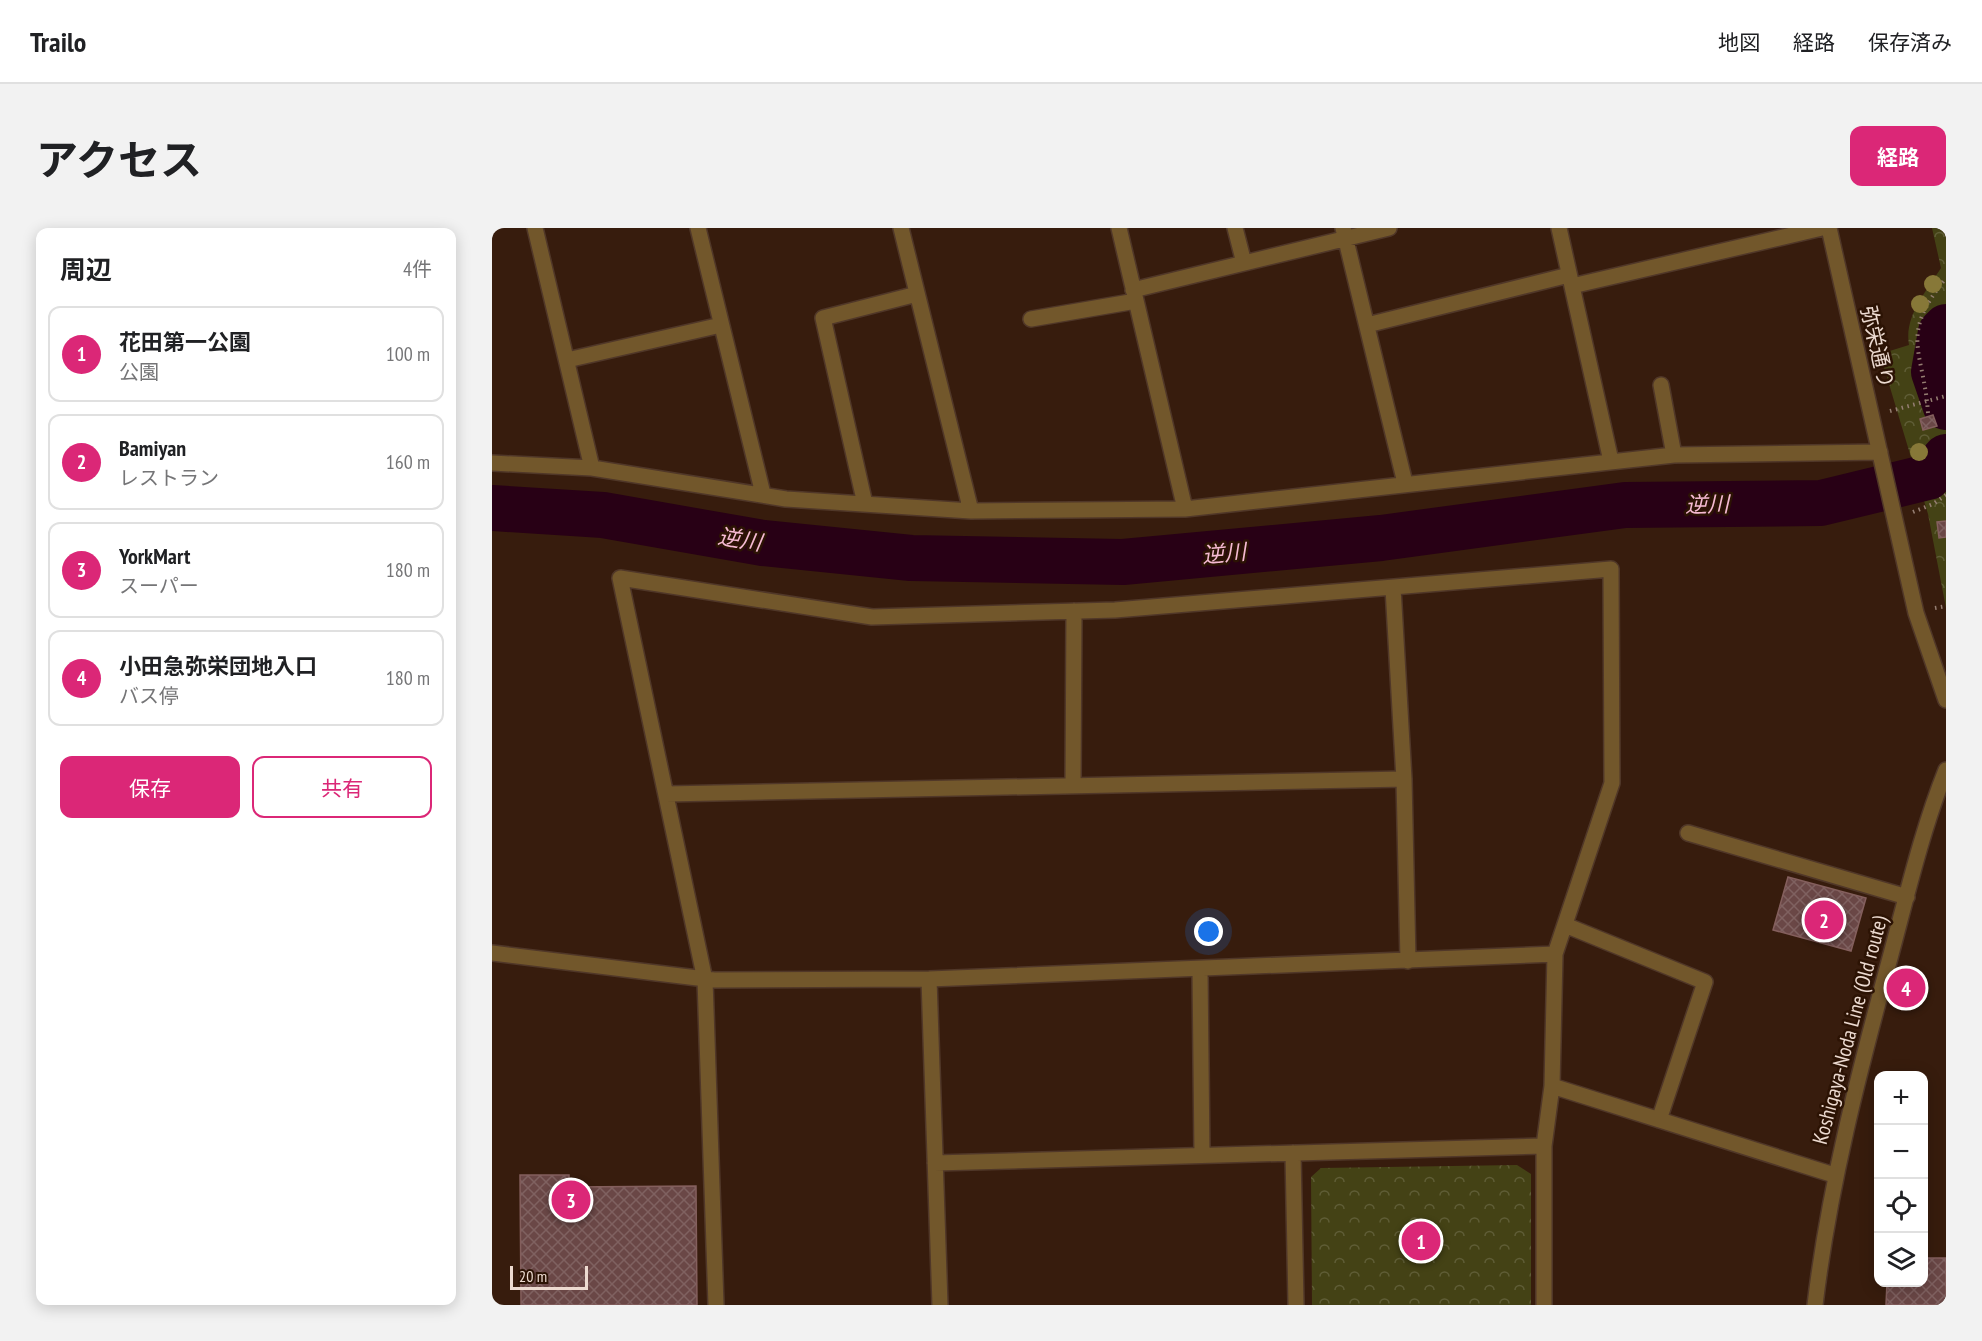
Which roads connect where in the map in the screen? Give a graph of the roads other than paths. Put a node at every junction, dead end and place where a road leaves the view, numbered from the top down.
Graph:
1 (535, 228) edge
2 (698, 228) edge
3 (901, 228) edge
4 (1119, 228) edge
5 (1235, 228) edge
6 (1389, 228) edge
7 (1559, 228) edge
8 (1822, 228) edge
9 (1829, 228) edge
10 (1344, 233) edge
11 (1244, 263) junction
12 (1570, 280) junction
13 (917, 294) junction
14 (1135, 296) junction
15 (1031, 319) dead end
16 (721, 325) junction
17 (1366, 325) junction
18 (567, 360) junction
19 (1661, 385) dead end
20 (1880, 452) junction
21 (1674, 455) junction
22 (1611, 461) junction
23 (492, 463) edge
24 (592, 468) junction
25 (1405, 483) junction
26 (763, 494) junction
27 (865, 504) junction
28 (1185, 509) junction
29 (971, 511) junction
30 (1393, 588) junction
31 (1074, 611) junction
32 (1946, 700) edge
33 (1946, 770) edge
34 (1404, 779) junction
35 (1073, 786) junction
36 (666, 794) junction
37 (1688, 833) dead end
38 (1906, 897) junction
39 (1565, 925) junction
40 (492, 954) edge
41 (1555, 954) junction
42 (1407, 961) junction
43 (1200, 970) junction
44 (929, 979) junction
45 (705, 980) junction
46 (1552, 1086) junction
47 (1659, 1120) junction
48 (1544, 1146) junction
49 (1293, 1153) junction
50 (1202, 1155) junction
51 (935, 1163) junction
52 (1834, 1175) junction
53 (716, 1305) edge
54 (940, 1305) edge
55 (1296, 1305) edge
56 (1544, 1305) edge
57 (1815, 1305) edge

1 - 18 street
2 - 16 street
3 - 13 street
4 - 14 street
5 - 11 street
6 - 10 street
7 - 12 street
8 - 12 street
9 - 20 street, 弥栄通り
10 - 11 street
10 - 17 street
11 - 14 street
12 - 17 street
12 - 22 street
13 - 27 street
13 - 29 street
14 - 15 street
14 - 28 street
16 - 18 street
16 - 26 street
17 - 25 street
18 - 24 street
19 - 21 street
20 - 21 street
20 - 32 street, 弥栄通り
21 - 22 street
22 - 25 street
23 - 24 street
24 - 26 street
25 - 28 street
26 - 27 street
27 - 29 street
28 - 29 street
30 - 31 street
30 - 34 street
30 - 39 street
31 - 35 street
31 - 36 street
33 - 38 street, Koshigaya-Noda Line (Old route)
34 - 35 street
34 - 42 street
35 - 36 street
36 - 45 street
37 - 38 street
38 - 52 street, Koshigaya-Noda Line (Old route)
39 - 41 street
39 - 47 street
40 - 45 street
41 - 42 street
41 - 46 street
42 - 43 street
43 - 44 street
43 - 50 street
44 - 45 street
44 - 51 street
45 - 53 street
46 - 47 street
46 - 48 street
47 - 52 street
48 - 49 street
48 - 56 street
49 - 50 street
49 - 55 street
50 - 51 street
51 - 54 street
52 - 57 street, Koshigaya-Noda Line (Old route)

